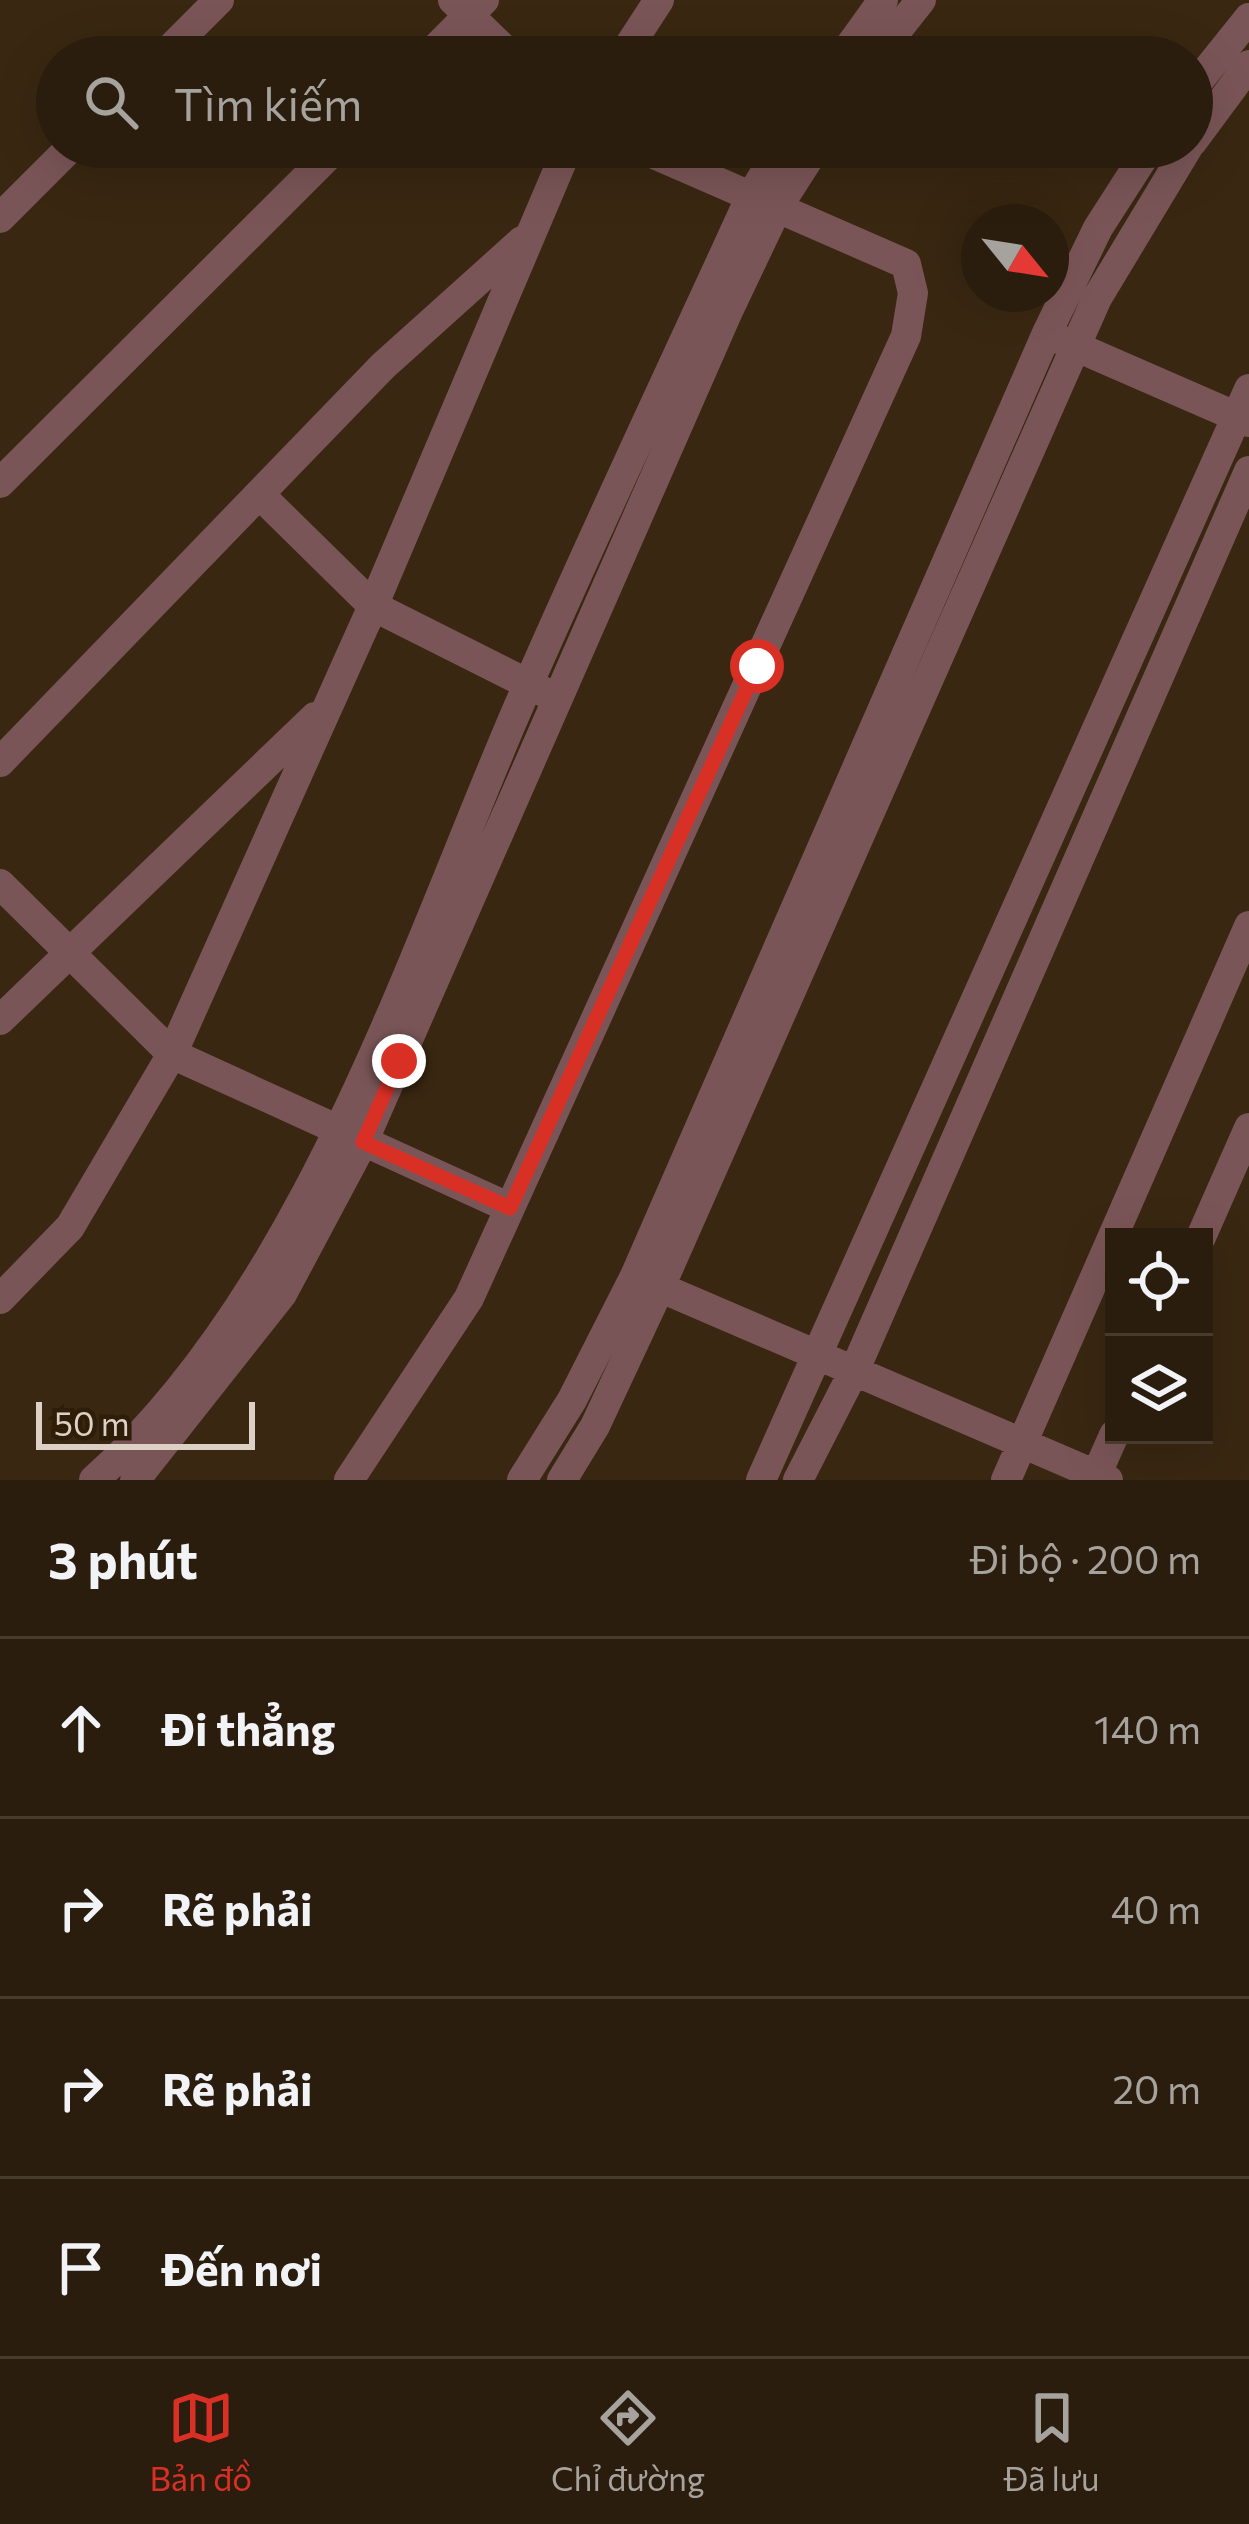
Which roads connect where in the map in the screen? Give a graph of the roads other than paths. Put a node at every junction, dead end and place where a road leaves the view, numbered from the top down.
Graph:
1 (219, 0) edge
2 (659, 0) edge
3 (884, 0) edge
4 (921, 0) edge
5 (468, 5) edge
6 (1249, 18) edge
7 (183, 36) edge
8 (444, 36) edge
9 (494, 36) edge
10 (636, 36) edge
11 (857, 36) edge
12 (893, 36) edge
13 (1213, 63) edge
14 (1249, 64) edge
15 (1213, 113) edge
16 (50, 168) edge
17 (316, 168) edge
18 (559, 168) edge
19 (686, 168) edge
20 (775, 168) edge
21 (796, 168) edge
22 (1137, 168) edge
23 (1176, 168) edge
24 (764, 202) junction
25 (0, 218) edge
26 (529, 235) junction
27 (1047, 333) junction
28 (1078, 347) junction
29 (1244, 409) edge
30 (1249, 471) edge
31 (0, 483) edge
32 (260, 494) junction
33 (373, 606) junction
34 (528, 685) junction
35 (557, 699) junction
36 (329, 704) junction
37 (0, 762) edge
38 (0, 884) edge
39 (1249, 926) edge
40 (69, 952) junction
41 (0, 1020) edge
42 (172, 1054) junction
43 (1249, 1128) edge
44 (351, 1136) junction
45 (510, 1208) junction
46 (1205, 1228) edge
47 (647, 1282) junction
48 (0, 1300) edge
49 (822, 1353) junction
50 (856, 1367) junction
51 (1024, 1441) junction
52 (1111, 1444) edge
53 (1099, 1478) edge
54 (94, 1480) edge
55 (134, 1480) edge
56 (350, 1480) edge
57 (522, 1480) edge
58 (562, 1480) edge
59 (760, 1480) edge
60 (798, 1480) edge
61 (1006, 1480) edge

1 - 7 street
2 - 10 street
3 - 11 street
4 - 12 street
5 - 8 street
5 - 9 street
6 - 13 street
14 - 15 street
16 - 25 street
17 - 31 street
18 - 26 street
19 - 24 street
20 - 24 street
21 - 24 street
22 - 27 street
23 - 28 street
24 - 34 street
24 - 35 street
24 - 45 street
26 - 32 street
26 - 33 street
27 - 28 street
27 - 47 street
28 - 29 street
28 - 47 street
29 - 49 street
30 - 50 street
32 - 33 street
32 - 37 street
33 - 34 street
33 - 36 street
34 - 35 street
34 - 44 street
35 - 44 street
36 - 40 street
36 - 42 street
38 - 40 street
39 - 51 street
40 - 41 street
40 - 42 street
42 - 44 street
42 - 48 street
43 - 46 street
44 - 45 street
44 - 54 street
44 - 55 street
45 - 56 street
47 - 49 street
47 - 57 street
47 - 58 street
49 - 50 street
49 - 59 street
50 - 51 street
50 - 60 street
51 - 53 street
51 - 61 street
52 - 53 street

